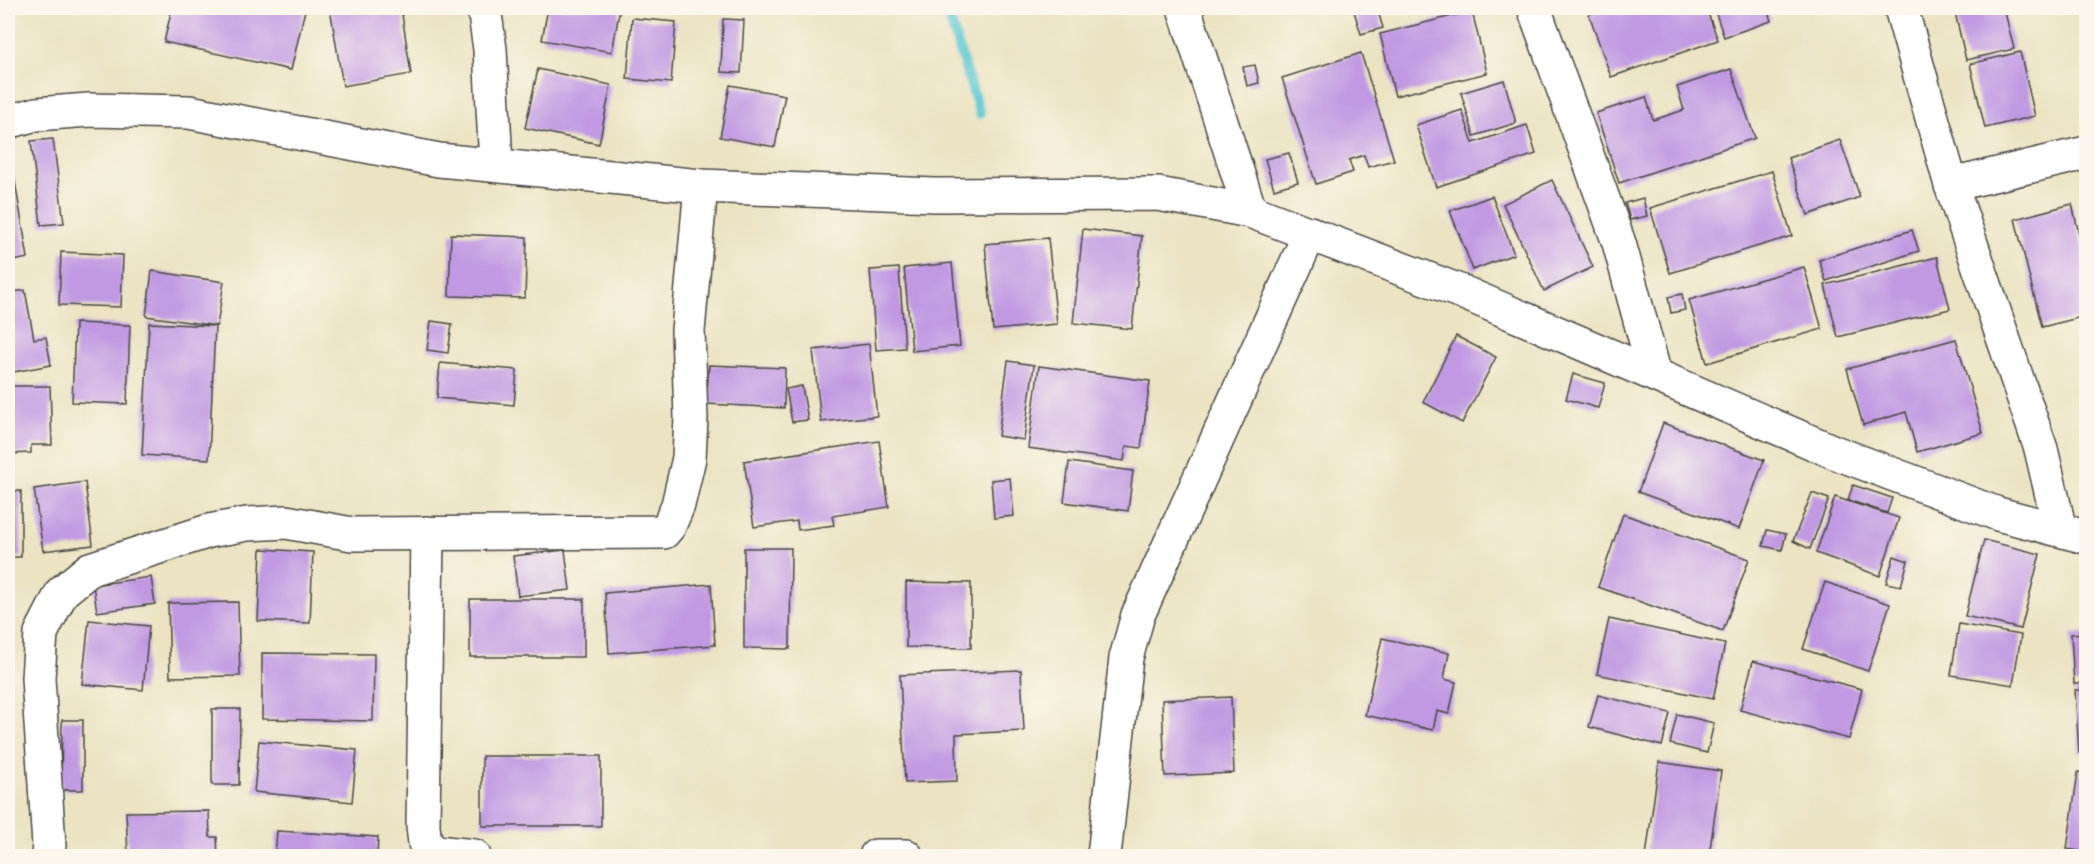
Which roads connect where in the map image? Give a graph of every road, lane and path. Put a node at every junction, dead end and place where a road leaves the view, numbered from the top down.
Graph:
1 (484, 8) edge
2 (1184, 8) edge
3 (1534, 8) edge
4 (1901, 8) edge
5 (8, 122) edge
6 (2086, 153) edge
7 (496, 165) junction
8 (1951, 185) junction
9 (701, 186) junction
10 (1250, 211) junction
11 (1311, 233) junction
12 (1655, 375) junction
13 (427, 533) junction
14 (2073, 533) edge
15 (48, 856) edge
16 (474, 856) edge
17 (876, 856) edge
18 (906, 856) edge
19 (1104, 856) edge

1 - 7 street
2 - 10 street
3 - 12 street
4 - 8 street
5 - 7 street
6 - 8 street
7 - 9 street
8 - 14 street
9 - 10 street
9 - 13 street
10 - 11 street
11 - 12 street
11 - 19 street
12 - 14 street
13 - 15 street
13 - 16 street
17 - 18 street

